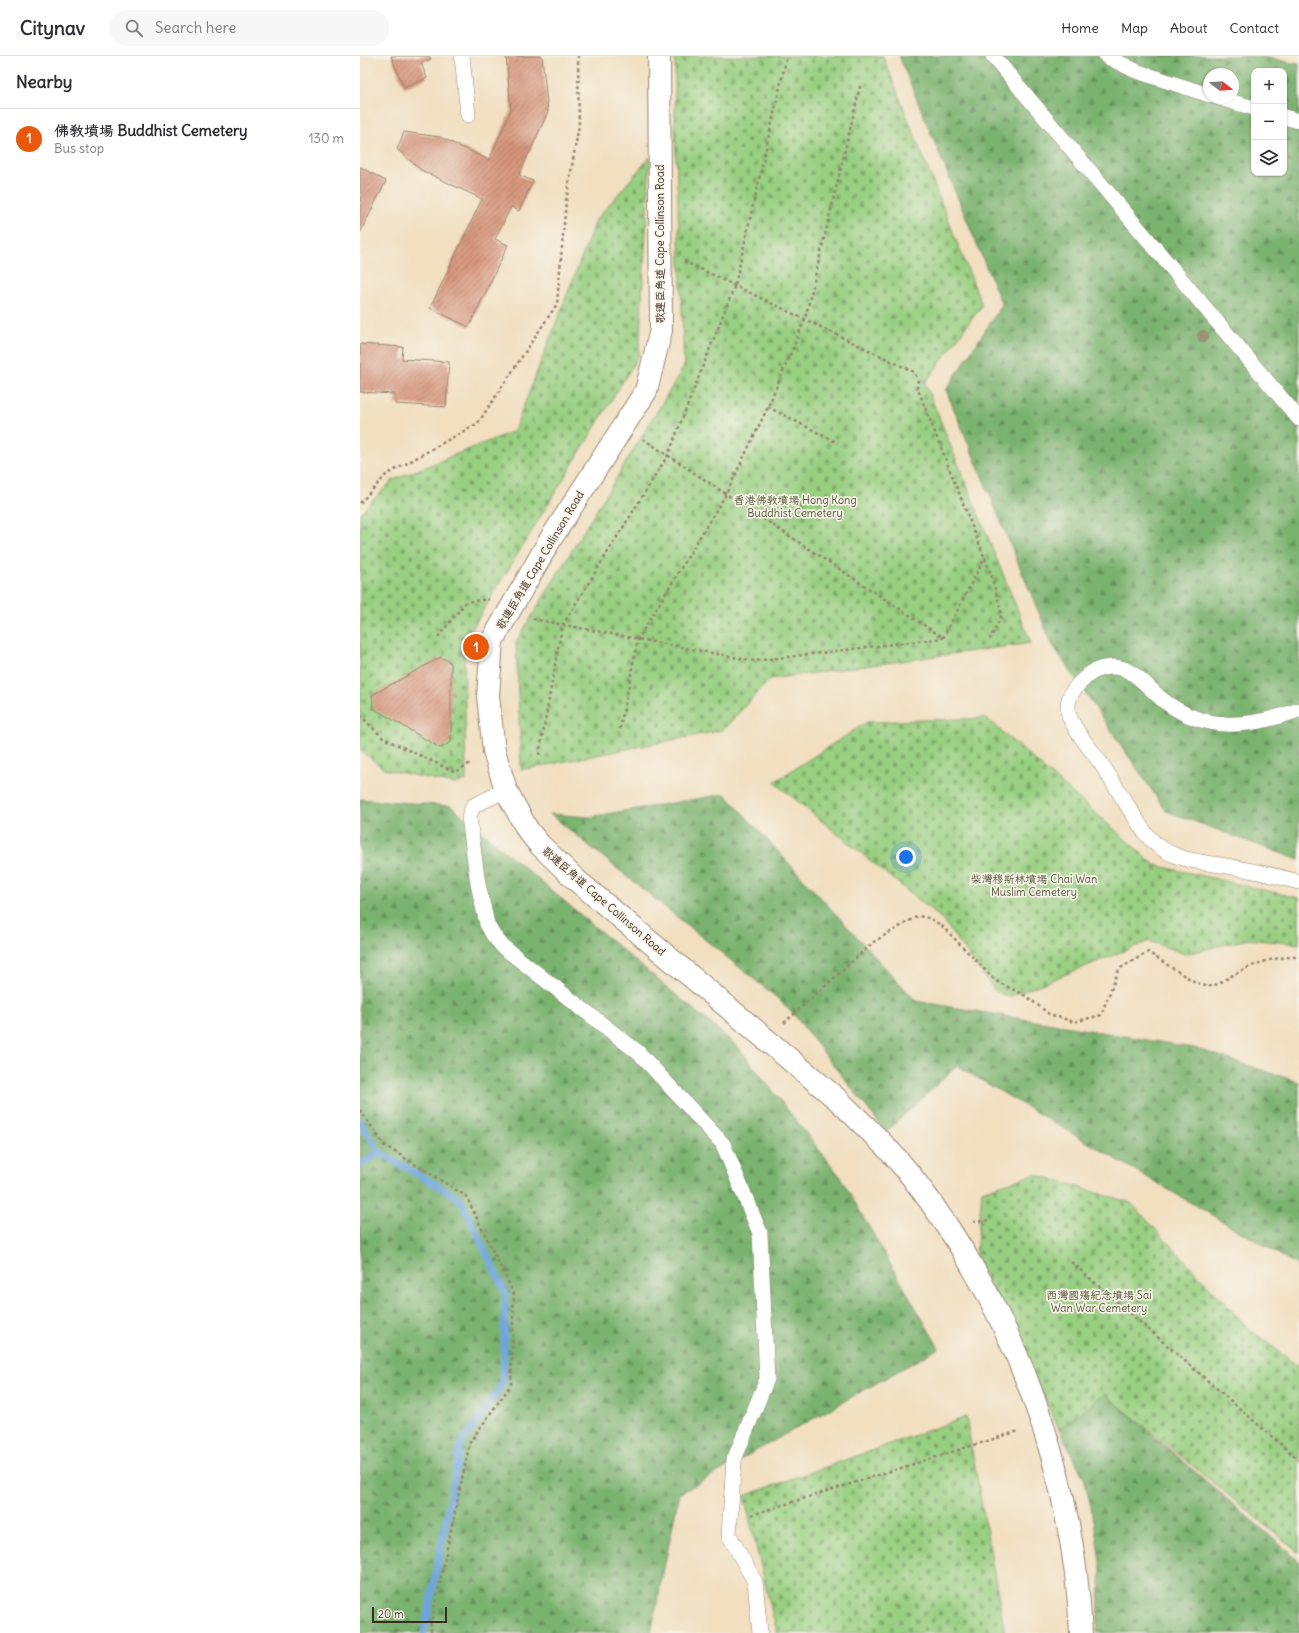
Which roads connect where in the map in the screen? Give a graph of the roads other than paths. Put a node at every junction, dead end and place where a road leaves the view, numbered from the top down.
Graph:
1 (462, 56) edge
2 (659, 56) edge
3 (993, 56) edge
4 (1106, 56) edge
5 (1203, 93) edge
6 (1239, 104) edge
7 (1251, 107) edge
8 (468, 115) dead end
9 (1287, 118) edge
10 (1299, 121) edge
11 (1299, 419) edge
12 (1299, 710) edge
13 (506, 790) junction
14 (1299, 882) edge
15 (760, 1633) edge
16 (1080, 1633) edge

1 - 8 lane
2 - 13 street, 歌連臣角道 Cape Collinson Road
3 - 11 lane
4 - 5 lane
6 - 7 lane
9 - 10 lane
12 - 14 lane
13 - 15 lane
13 - 16 street, 歌連臣角道 Cape Collinson Road

